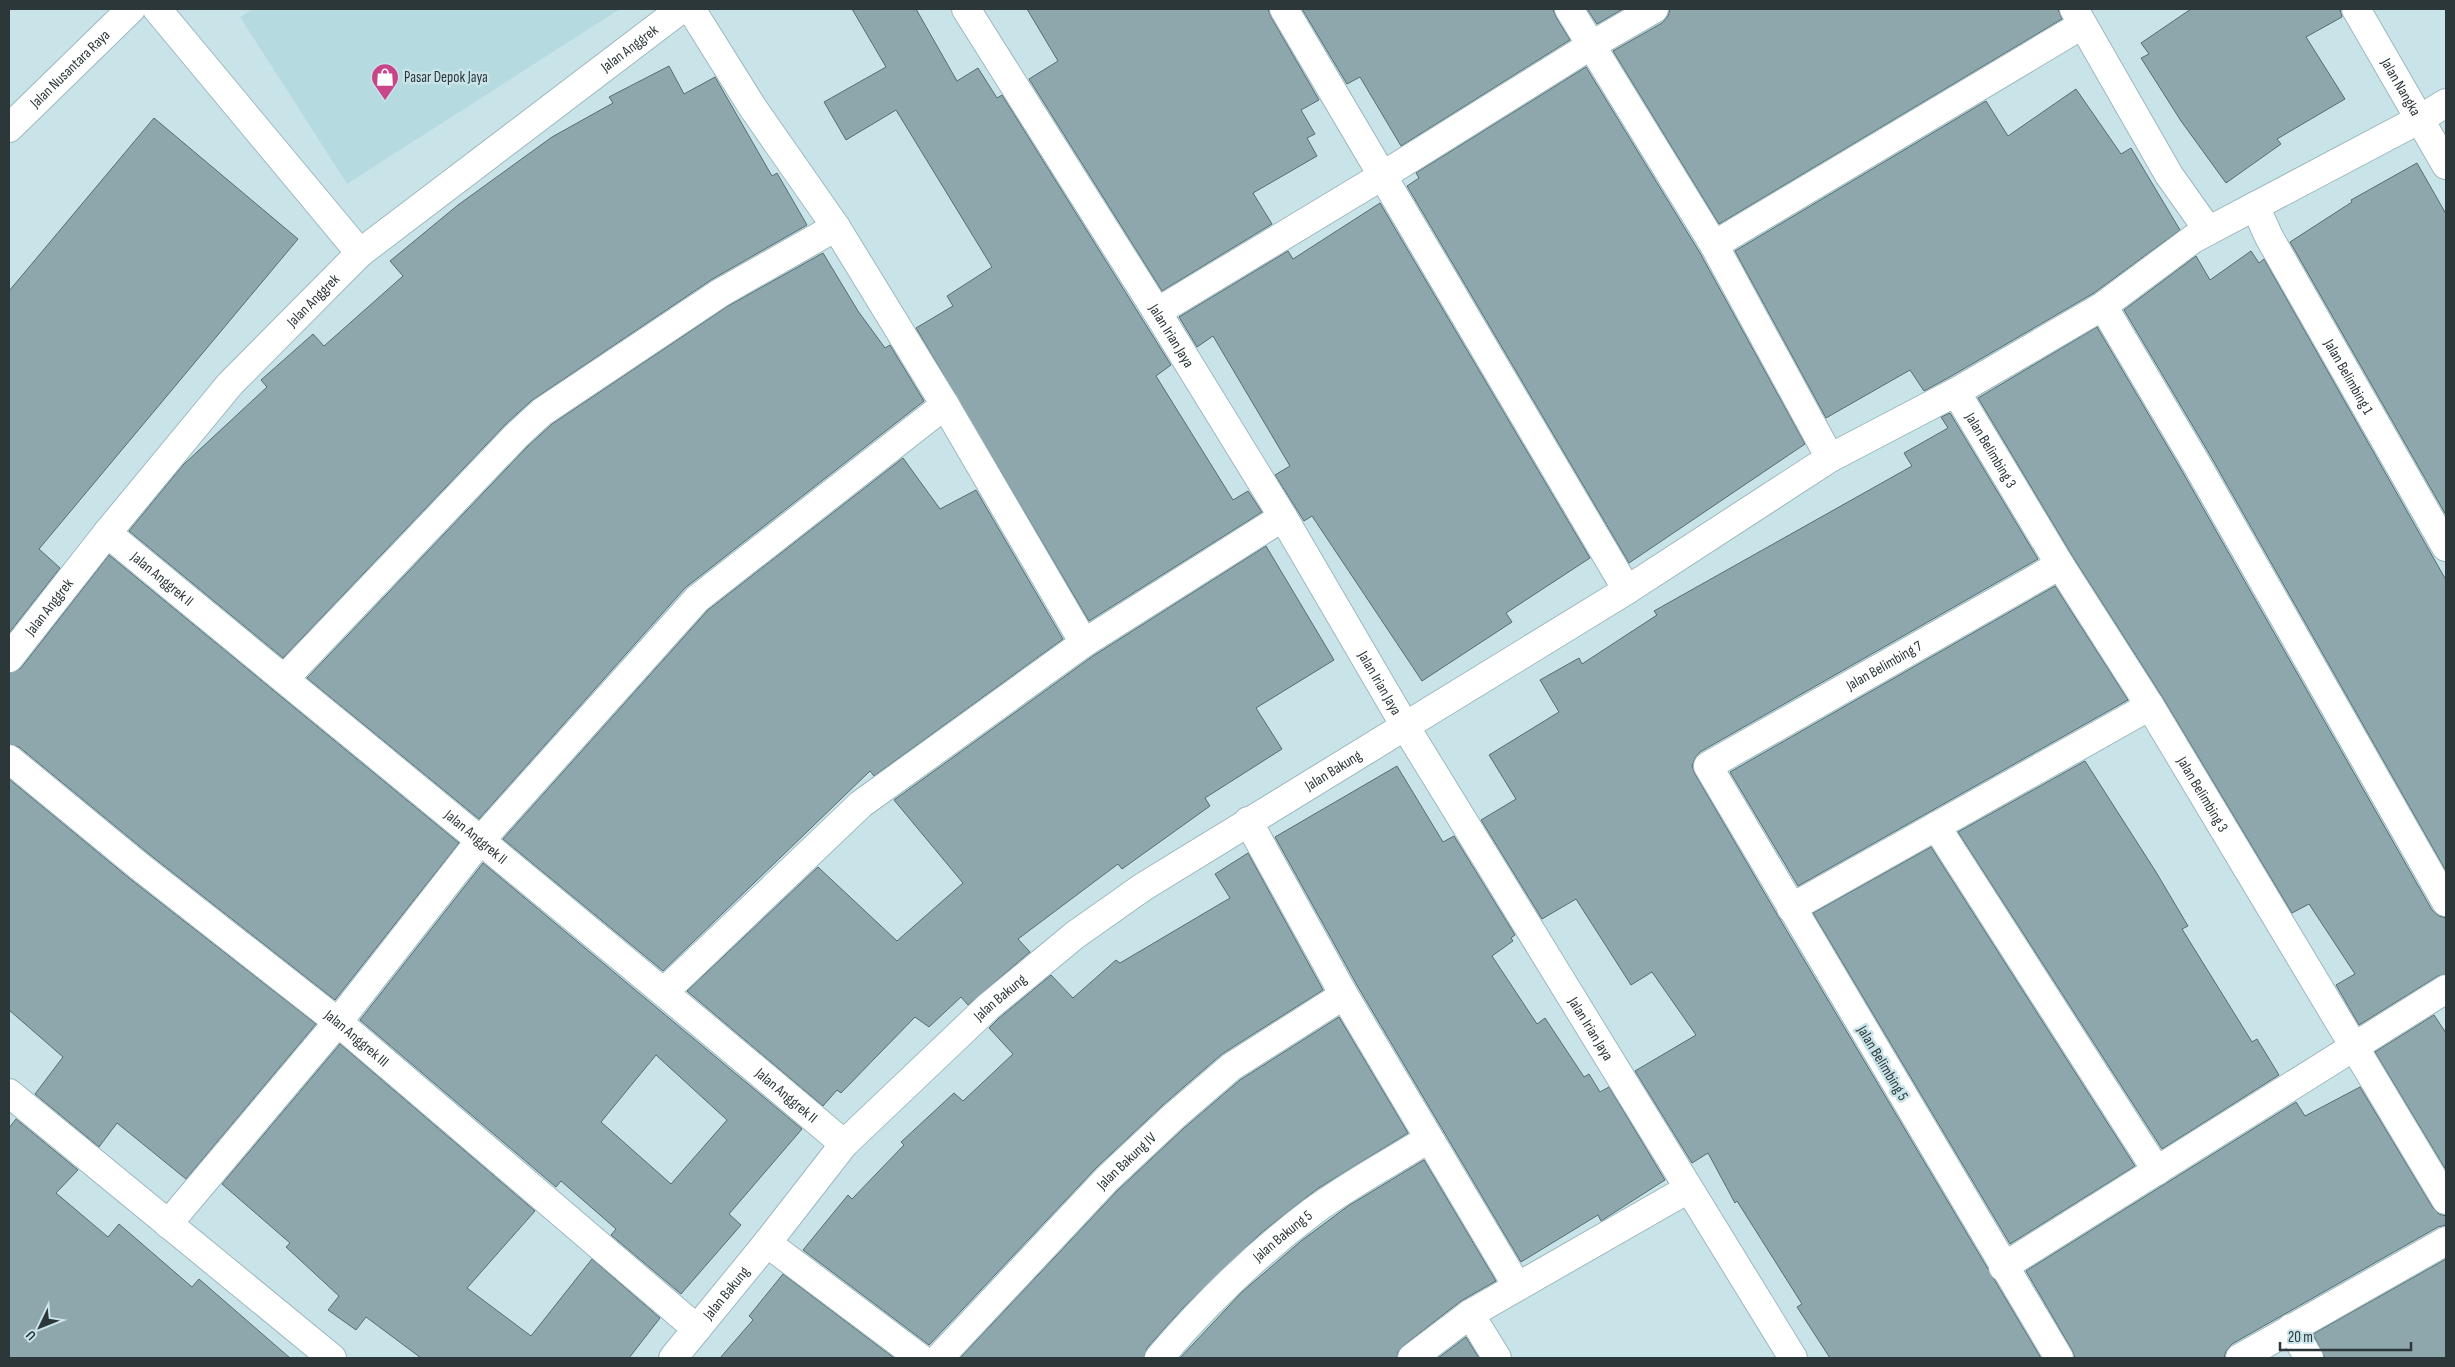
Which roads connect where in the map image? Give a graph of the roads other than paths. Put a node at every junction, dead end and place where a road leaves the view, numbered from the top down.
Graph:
1 (131, 9) edge
2 (157, 9) edge
3 (681, 9) edge
4 (691, 9) edge
5 (966, 9) edge
6 (1284, 9) edge
7 (1569, 9) edge
8 (1654, 9) edge
9 (2356, 9) edge
10 (2078, 17) edge
11 (1590, 46) junction
12 (2446, 103) edge
13 (2420, 119) junction
14 (9, 128) edge
15 (2446, 165) edge
16 (1382, 176) junction
17 (2255, 206) junction
18 (836, 227) junction
19 (2208, 230) junction
20 (1714, 245) junction
21 (360, 253) junction
22 (2102, 306) junction
23 (1158, 312) junction
24 (1956, 392) junction
25 (945, 405) junction
26 (1830, 458) junction
27 (1283, 517) junction
28 (107, 532) junction
29 (2446, 547) edge
30 (2060, 565) junction
31 (1627, 590) junction
32 (1084, 643) junction
33 (9, 658) edge
34 (285, 678) junction
35 (2150, 706) junction
36 (1405, 726) junction
37 (9, 759) edge
38 (1708, 766) joint
39 (1248, 821) junction
40 (1936, 826) junction
41 (479, 842) junction
42 (2446, 902) edge
43 (1791, 908) junction
44 (2446, 989) edge
45 (665, 991) junction
46 (1344, 995) junction
47 (338, 1022) junction
48 (2354, 1047) junction
49 (9, 1093) edge
50 (1428, 1139) junction
51 (844, 1144) junction
52 (2157, 1171) junction
53 (1688, 1189) junction
54 (2446, 1200) edge
55 (168, 1224) junction
56 (2446, 1240) edge
57 (768, 1243) junction
58 (2003, 1267) junction
59 (1517, 1286) junction
60 (1470, 1314) junction
61 (2291, 1328) junction
62 (697, 1329) junction
63 (332, 1358) edge
64 (673, 1358) edge
65 (920, 1358) edge
66 (938, 1358) edge
67 (1159, 1358) edge
68 (1412, 1358) edge
69 (1497, 1358) edge
70 (1793, 1358) edge
71 (2059, 1358) edge
72 (2240, 1358) edge
73 (2309, 1358) edge

1 - 14 main road, Jalan Nusantara Raya
2 - 21 main road
3 - 21 main road, Jalan Anggrek
4 - 18 main road
5 - 23 main road, Jalan Irian Jaya
6 - 16 main road
7 - 11 main road
8 - 11 main road
9 - 13 main road, Jalan Nangka
10 - 19 main road
10 - 20 main road
11 - 16 main road
11 - 20 main road
12 - 13 main road, Jalan Bakung
13 - 15 main road, Jalan Nangka
13 - 17 main road, Jalan Bakung
16 - 23 main road
16 - 31 main road
17 - 19 main road, Jalan Bakung
17 - 29 main road, Jalan Belimbing 1
18 - 25 main road
18 - 34 main road
19 - 22 main road, Jalan Bakung
20 - 26 main road
21 - 28 main road, Jalan Anggrek
22 - 24 main road, Jalan Bakung
22 - 42 main road
23 - 27 main road, Jalan Irian Jaya
24 - 26 main road, Jalan Bakung
24 - 30 main road, Jalan Belimbing 3
25 - 32 main road
25 - 41 main road
26 - 31 main road, Jalan Bakung
27 - 32 main road
27 - 36 main road, Jalan Irian Jaya
28 - 33 main road, Jalan Anggrek
28 - 34 main road, Jalan Anggrek II
30 - 35 main road, Jalan Belimbing 3
30 - 38 main road, Jalan Belimbing 7
31 - 36 main road, Jalan Bakung
32 - 45 main road
34 - 41 main road, Jalan Anggrek II
35 - 40 main road
35 - 48 main road, Jalan Belimbing 3
36 - 39 main road, Jalan Bakung
36 - 53 main road, Jalan Irian Jaya
37 - 47 main road, Jalan Anggrek III
38 - 43 main road, Jalan Belimbing 5
39 - 46 main road
39 - 51 main road, Jalan Bakung
40 - 43 main road
40 - 52 main road
41 - 45 main road, Jalan Anggrek II
41 - 47 main road
43 - 58 main road, Jalan Belimbing 5
44 - 48 main road
45 - 51 main road, Jalan Anggrek II
46 - 50 main road
46 - 66 main road, Jalan Bakung IV
47 - 55 main road
47 - 62 main road, Jalan Anggrek III
48 - 52 main road
48 - 54 main road, Jalan Belimbing 3
49 - 55 main road
50 - 59 main road
50 - 67 main road, Jalan Bakung 5
51 - 57 main road, Jalan Bakung
52 - 58 main road
53 - 59 main road
53 - 70 main road, Jalan Irian Jaya
55 - 63 main road
56 - 61 main road
57 - 62 main road, Jalan Bakung
57 - 65 main road
58 - 71 main road, Jalan Belimbing 5
59 - 60 main road
60 - 68 main road
60 - 69 main road
61 - 72 main road
61 - 73 main road
62 - 64 main road, Jalan Bakung

